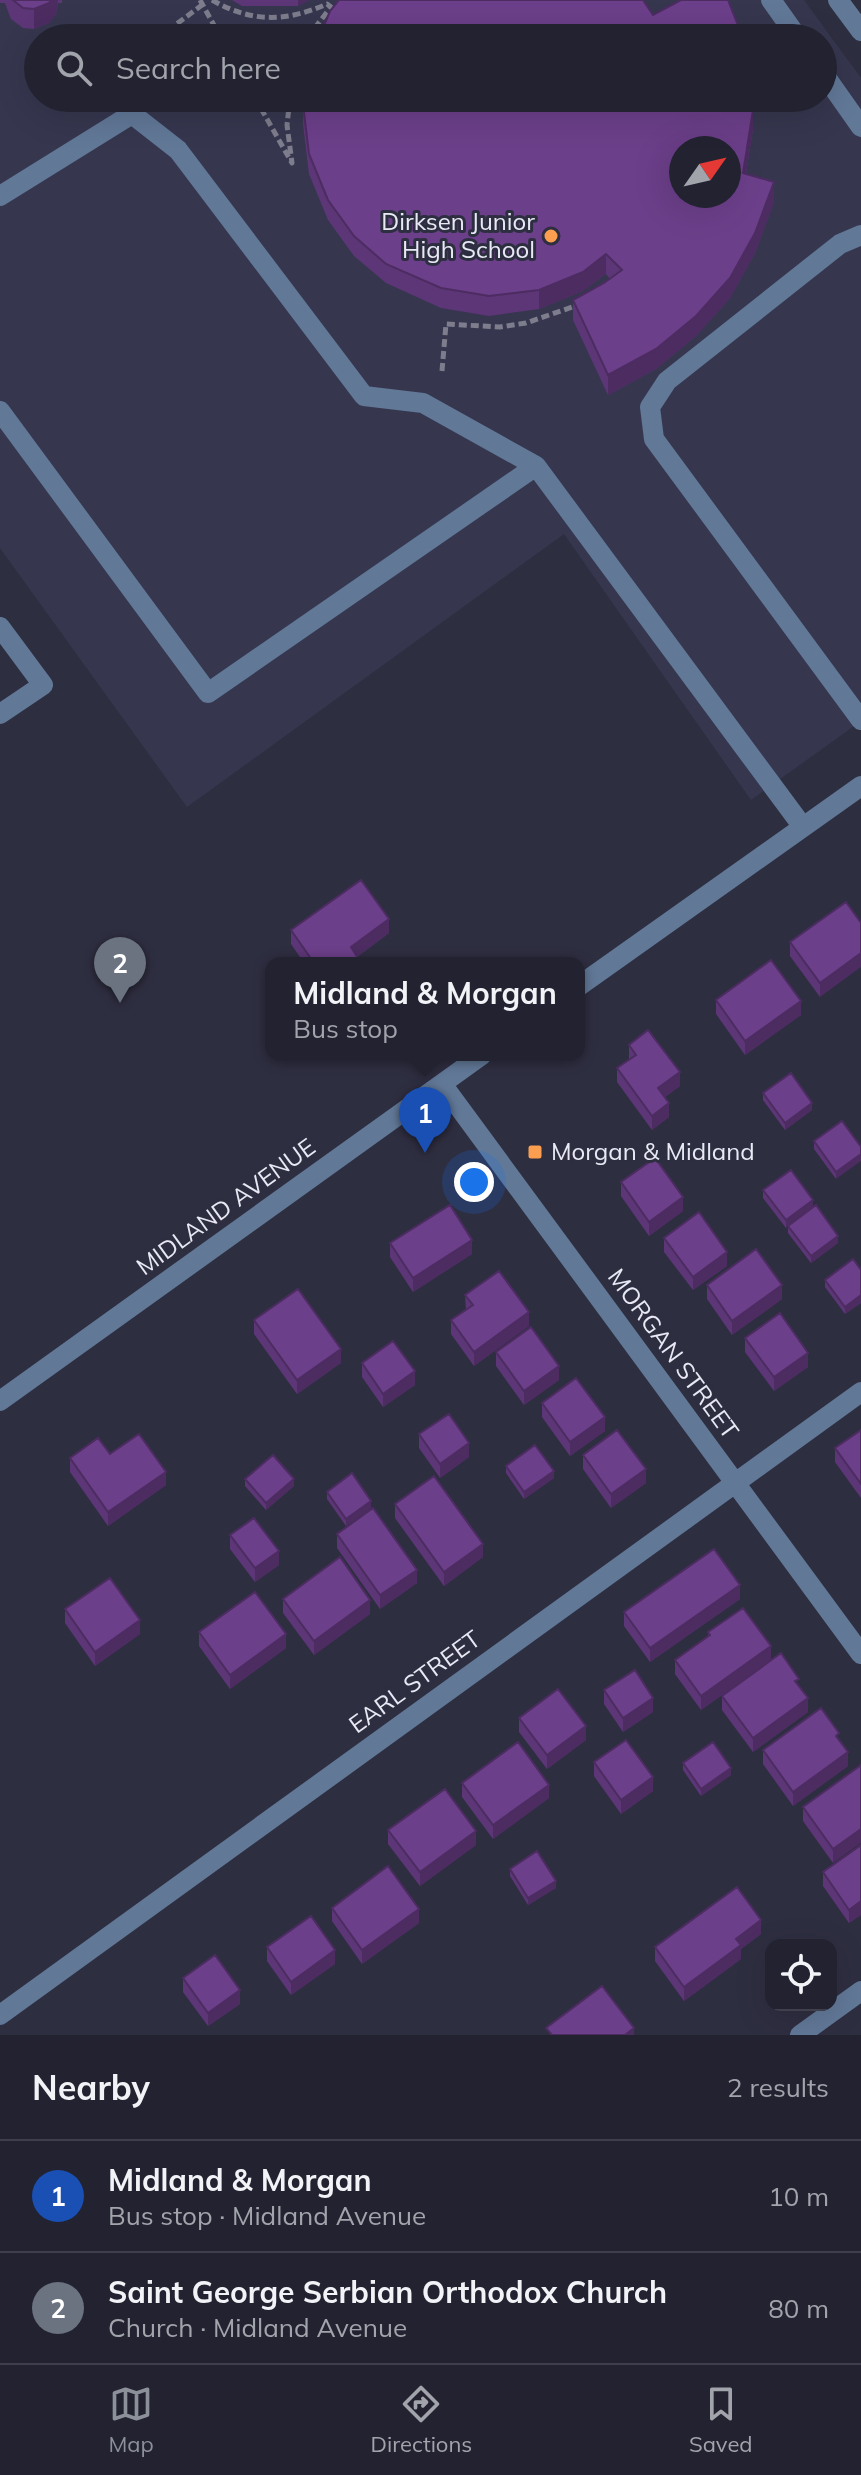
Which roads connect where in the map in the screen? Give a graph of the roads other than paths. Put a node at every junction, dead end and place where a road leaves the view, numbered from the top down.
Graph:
1 (771, 0) edge
2 (838, 0) edge
3 (788, 24) edge
4 (861, 31) edge
5 (837, 93) edge
6 (861, 127) edge
7 (0, 196) edge
8 (861, 235) edge
9 (0, 411) edge
10 (536, 466) junction
11 (0, 627) edge
12 (0, 714) edge
13 (861, 720) edge
14 (861, 786) edge
15 (803, 827) junction
16 (585, 982) edge
17 (474, 1061) edge
18 (442, 1084) junction
19 (861, 1392) edge
20 (0, 1401) edge
21 (735, 1483) junction
22 (861, 1654) edge
23 (861, 1991) edge
24 (0, 2015) edge
25 (800, 2035) edge

1 - 3 street
2 - 4 street
5 - 6 street
7 - 10 street
8 - 13 street
9 - 10 street
10 - 15 street
11 - 12 street
14 - 15 street
15 - 16 street
17 - 18 street, MIDLAND AVENUE
18 - 20 street, MIDLAND AVENUE
18 - 21 street, MORGAN STREET
19 - 21 street, EARL STREET
21 - 22 street, MORGAN STREET
21 - 24 street, EARL STREET
23 - 25 street

